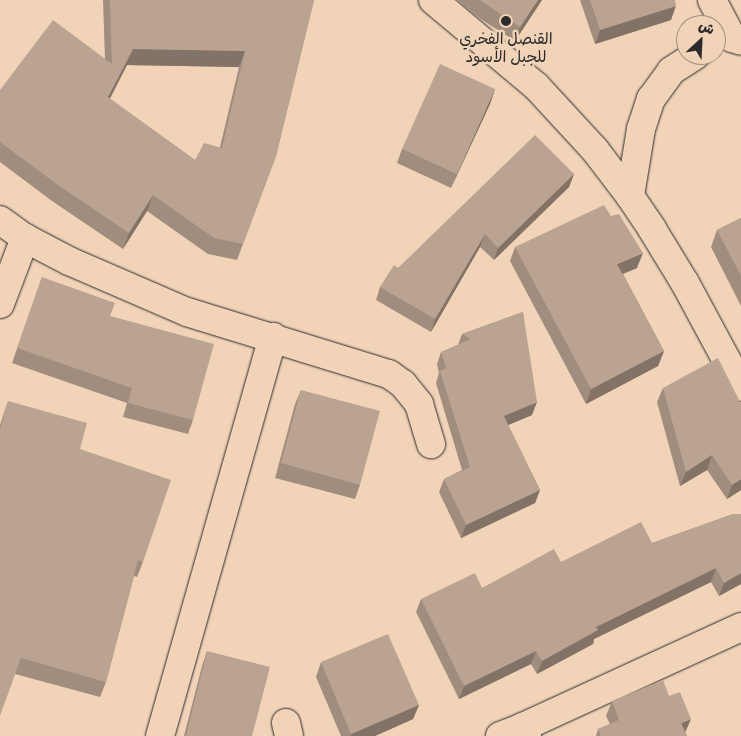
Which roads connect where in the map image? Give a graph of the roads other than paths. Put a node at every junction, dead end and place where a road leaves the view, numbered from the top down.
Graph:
1 (433, 0) edge
2 (712, 0) edge
3 (730, 42) edge
4 (680, 65) edge
5 (630, 196) junction
6 (0, 220) edge
7 (25, 238) junction
8 (0, 304) edge
9 (273, 337) junction
10 (741, 388) edge
11 (431, 444) dead end
12 (741, 627) edge
13 (517, 733) edge
14 (160, 736) edge

1 - 5 street
2 - 3 street
4 - 5 street
5 - 10 street
6 - 7 street
7 - 8 street
7 - 9 street
9 - 11 street
9 - 14 street
12 - 13 street

